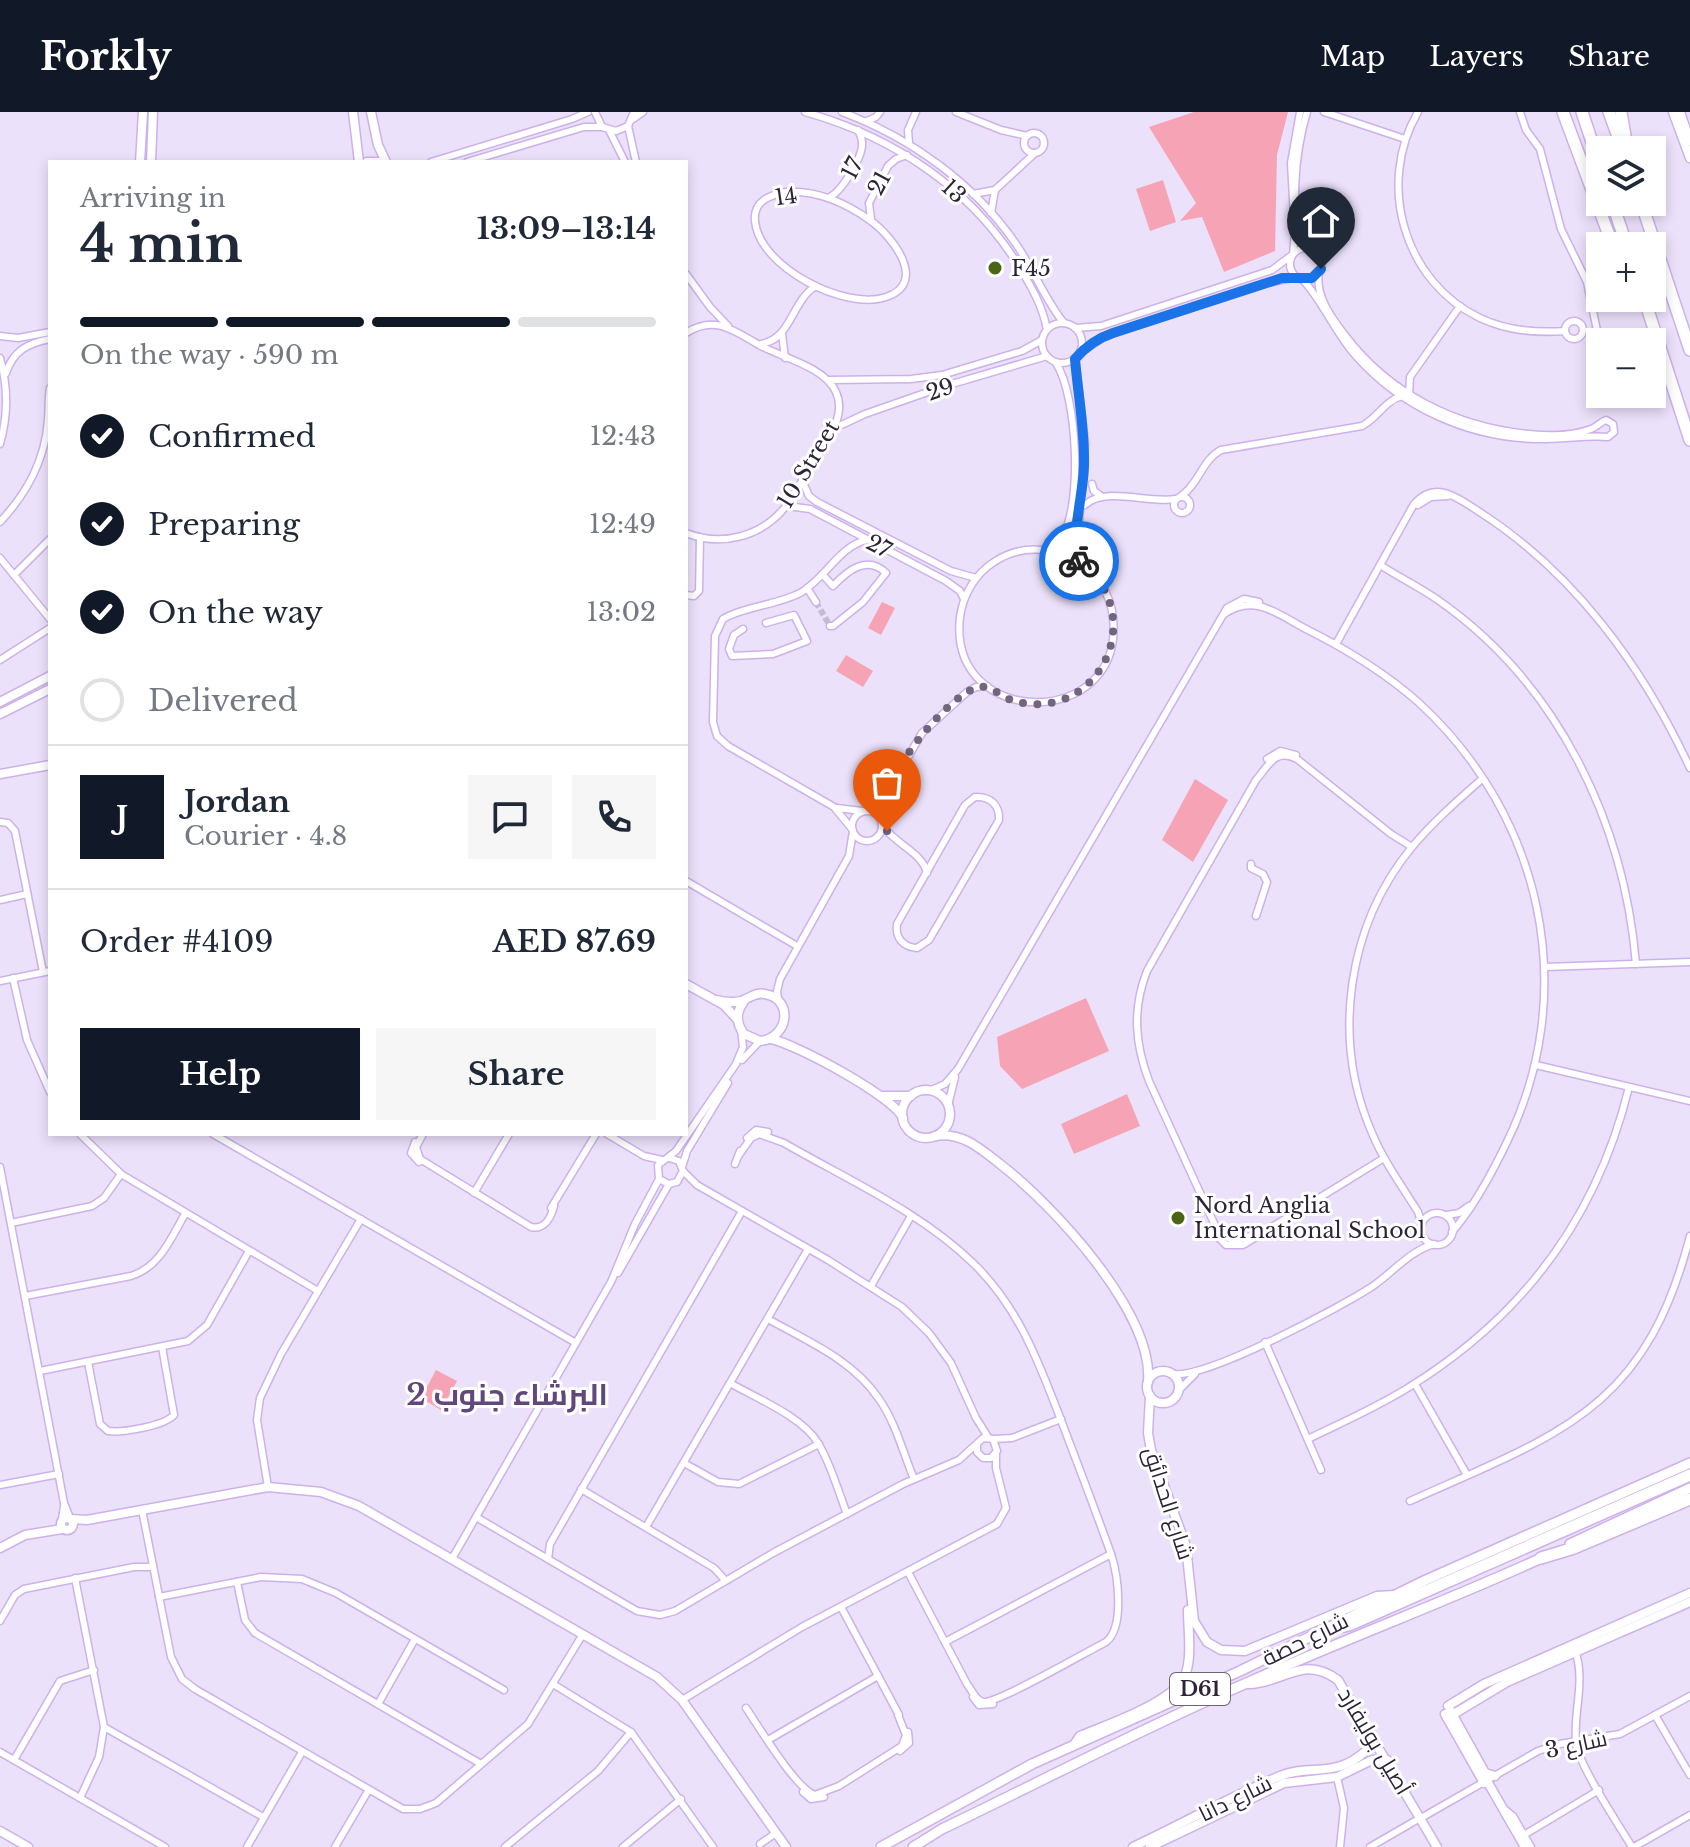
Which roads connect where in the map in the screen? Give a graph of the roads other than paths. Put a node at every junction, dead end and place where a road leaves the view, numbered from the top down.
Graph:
1 (143, 112) edge
2 (153, 112) edge
3 (353, 112) edge
4 (371, 112) edge
5 (588, 112) edge
6 (595, 112) edge
7 (643, 112) edge
8 (805, 112) edge
9 (842, 112) edge
10 (880, 112) edge
11 (916, 112) edge
12 (956, 112) edge
13 (1323, 112) edge
14 (1418, 112) edge
15 (1520, 112) edge
16 (1563, 112) edge
17 (1582, 112) edge
18 (1609, 112) edge
19 (1621, 112) edge
20 (1673, 112) edge
21 (1680, 112) edge
22 (1304, 114) edge
23 (634, 115) edge
24 (864, 121) junction
25 (628, 126) junction
26 (606, 128) junction
27 (858, 130) junction
28 (1027, 136) junction
29 (1590, 136) edge
30 (1619, 136) edge
31 (1624, 136) edge
32 (1405, 139) junction
33 (1690, 141) edge
34 (909, 143) junction
35 (1025, 147) junction
36 (1035, 153) junction
37 (907, 155) junction
38 (1690, 158) edge
39 (140, 160) edge
40 (151, 160) edge
41 (359, 160) edge
42 (384, 160) edge
43 (438, 160) edge
44 (474, 160) edge
45 (624, 160) edge
46 (636, 160) edge
47 (1024, 162) junction
48 (995, 190) junction
49 (973, 194) junction
50 (828, 198) junction
51 (991, 213) junction
52 (1646, 216) edge
53 (872, 222) junction
54 (1608, 232) edge
55 (1310, 248) junction
56 (1292, 255) junction
57 (1319, 273) junction
58 (688, 277) edge
59 (1300, 278) junction
60 (802, 279) junction
61 (816, 286) junction
62 (803, 297) junction
63 (1460, 306) junction
64 (1647, 312) edge
65 (1064, 323) junction
66 (728, 326) junction
67 (1075, 328) junction
68 (1596, 328) edge
69 (1047, 330) junction
70 (1565, 331) dead end
71 (48, 332) edge
72 (688, 332) edge
73 (782, 334) junction
74 (0, 336) edge
75 (48, 340) edge
76 (1042, 340) junction
77 (759, 345) junction
78 (1690, 350) edge
79 (1047, 356) junction
80 (1077, 356) junction
81 (0, 358) edge
82 (785, 359) junction
83 (1056, 363) junction
84 (5, 377) junction
85 (1410, 377) junction
86 (829, 380) junction
87 (1389, 384) junction
88 (1406, 396) junction
89 (1385, 404) junction
90 (48, 423) edge
91 (835, 428) junction
92 (1690, 440) edge
93 (0, 444) edge
94 (802, 480) junction
95 (1092, 484) dead end
96 (1192, 487) junction
97 (1101, 496) junction
98 (1178, 498) junction
99 (1158, 501) junction
100 (1190, 502) junction
101 (1085, 505) dead end
102 (787, 506) junction
103 (1175, 509) junction
104 (0, 522) edge
105 (845, 529) junction
106 (688, 534) edge
107 (700, 537) junction
108 (867, 540) junction
109 (48, 541) edge
110 (846, 549) junction
111 (1048, 550) junction
112 (0, 558) edge
113 (1080, 562) junction
114 (1380, 565) junction
115 (14, 575) junction
116 (823, 575) junction
117 (976, 578) junction
118 (807, 588) junction
119 (688, 595) edge
120 (964, 600) junction
121 (780, 601) junction
122 (816, 602) tunnel mouth
123 (787, 616) junction
124 (48, 617) edge
125 (766, 623) dead end
126 (830, 626) dead end
127 (48, 629) edge
128 (743, 629) dead end
129 (1334, 643) junction
130 (0, 660) edge
131 (975, 673) junction
132 (48, 677) edge
133 (987, 686) junction
134 (48, 690) edge
135 (967, 692) junction
136 (0, 702) edge
137 (0, 714) edge
138 (48, 765) edge
139 (1690, 768) edge
140 (0, 774) edge
141 (1484, 781) junction
142 (886, 795) junction
143 (834, 807) junction
144 (865, 811) junction
145 (0, 822) edge
146 (882, 822) junction
147 (852, 830) junction
148 (870, 841) junction
149 (900, 845) junction
150 (1410, 849) junction
151 (849, 856) junction
152 (919, 856) junction
153 (937, 856) junction
154 (1251, 864) dead end
155 (927, 873) junction
156 (688, 882) edge
157 (27, 894) junction
158 (0, 900) edge
159 (1256, 916) dead end
160 (797, 946) junction
161 (1690, 962) edge
162 (1636, 964) junction
163 (1545, 969) junction
164 (46, 972) edge
165 (13, 978) junction
166 (780, 979) junction
167 (0, 981) edge
168 (688, 985) edge
169 (761, 994) junction
170 (716, 1000) junction
171 (745, 1000) junction
172 (779, 1001) junction
173 (737, 1019) junction
174 (783, 1026) junction
175 (741, 1030) junction
176 (765, 1040) junction
177 (801, 1050) junction
178 (1536, 1067) junction
179 (958, 1069) junction
180 (48, 1087) edge
181 (1629, 1087) junction
182 (929, 1091) junction
183 (881, 1096) junction
184 (911, 1096) junction
185 (1690, 1101) edge
186 (948, 1105) junction
187 (903, 1118) junction
188 (950, 1118) junction
189 (688, 1129) edge
190 (82, 1136) edge
191 (216, 1136) edge
192 (420, 1136) edge
193 (508, 1136) edge
194 (595, 1136) edge
195 (610, 1136) edge
196 (683, 1136) edge
197 (935, 1136) junction
198 (965, 1139) junction
199 (644, 1156) junction
200 (1384, 1158) junction
201 (666, 1159) junction
202 (735, 1164) dead end
203 (0, 1167) edge
204 (657, 1168) junction
205 (683, 1169) junction
206 (121, 1174) junction
207 (659, 1179) junction
208 (677, 1182) junction
209 (669, 1184) junction
210 (697, 1185) junction
211 (474, 1193) junction
212 (1474, 1200) junction
213 (1411, 1202) junction
214 (742, 1211) junction
215 (185, 1214) junction
216 (1432, 1214) junction
217 (1444, 1215) junction
218 (911, 1216) junction
219 (361, 1219) junction
220 (11, 1223) junction
221 (1422, 1224) junction
222 (1452, 1232) junction
223 (1422, 1235) junction
224 (1690, 1236) edge
225 (1434, 1244) junction
226 (808, 1249) junction
227 (249, 1251) junction
228 (1412, 1254) junction
229 (611, 1282) junction
230 (871, 1286) junction
231 (318, 1291) junction
232 (25, 1296) junction
233 (768, 1319) junction
234 (1265, 1342) junction
235 (576, 1343) junction
236 (162, 1347) junction
237 (1146, 1354) junction
238 (88, 1362) junction
239 (40, 1371) junction
240 (1170, 1373) junction
241 (1195, 1374) junction
242 (1148, 1382) junction
243 (730, 1383) junction
244 (1415, 1384) junction
245 (1179, 1390) junction
246 (1150, 1396) junction
247 (1164, 1403) junction
248 (976, 1418) junction
249 (1061, 1419) junction
250 (1148, 1425) junction
251 (990, 1438) junction
252 (1012, 1438) junction
253 (1308, 1439) junction
254 (978, 1443) junction
255 (819, 1444) junction
256 (996, 1452) junction
257 (984, 1458) junction
258 (959, 1460) junction
259 (684, 1463) junction
260 (1690, 1463) edge
261 (1321, 1470) dead end
262 (59, 1474) junction
263 (1467, 1475) junction
264 (1690, 1475) edge
265 (998, 1478) junction
266 (914, 1479) junction
267 (0, 1485) edge
268 (268, 1487) junction
269 (1690, 1488) edge
270 (581, 1489) junction
271 (1690, 1499) edge
272 (1410, 1501) dead end
273 (142, 1510) junction
274 (847, 1514) junction
275 (476, 1517) junction
276 (66, 1523) junction
277 (646, 1527) junction
278 (0, 1540) edge
279 (550, 1544) junction
280 (0, 1548) edge
281 (538, 1553) junction
282 (1111, 1554) junction
283 (453, 1557) junction
284 (1541, 1558) junction
285 (548, 1559) junction
286 (152, 1563) junction
287 (908, 1572) junction
288 (75, 1578) junction
289 (725, 1580) junction
290 (1191, 1581) junction
291 (237, 1582) junction
292 (1690, 1593) edge
293 (1394, 1595) junction
294 (159, 1597) junction
295 (1690, 1602) edge
296 (841, 1607) junction
297 (0, 1621) edge
298 (1322, 1631) junction
299 (583, 1634) junction
300 (415, 1639) junction
301 (945, 1642) junction
302 (1574, 1648) junction
303 (94, 1670) junction
304 (878, 1676) junction
305 (553, 1684) junction
306 (1244, 1684) junction
307 (504, 1690) dead end
308 (1690, 1696) edge
309 (682, 1700) junction
310 (378, 1704) junction
311 (746, 1708) dead end
312 (1655, 1715) junction
313 (628, 1729) junction
314 (104, 1730) junction
315 (1370, 1732) junction
316 (768, 1740) junction
317 (1576, 1742) junction
318 (1073, 1746) junction
319 (0, 1752) edge
320 (302, 1752) junction
321 (14, 1760) junction
322 (1387, 1760) junction
323 (478, 1766) junction
324 (1690, 1775) edge
325 (1337, 1777) junction
326 (1488, 1780) junction
327 (1599, 1790) junction
328 (368, 1791) junction
329 (80, 1798) junction
330 (681, 1799) junction
331 (1690, 1815) edge
332 (263, 1817) junction
333 (1418, 1820) junction
334 (0, 1829) edge
335 (776, 1833) junction
336 (760, 1844) dead end
337 (1525, 1844) edge
338 (713, 1845) edge
339 (28, 1847) edge
340 (165, 1847) edge
341 (247, 1847) edge
342 (335, 1847) edge
343 (505, 1847) edge
344 (623, 1847) edge
345 (786, 1847) edge
346 (881, 1847) edge
347 (913, 1847) edge
348 (1133, 1847) edge
349 (1150, 1847) edge
350 (1340, 1847) edge
351 (1370, 1847) edge
352 (1437, 1847) edge
353 (1633, 1847) edge

1 - 39 street
2 - 40 street
3 - 41 street
4 - 42 street
5 - 43 street
6 - 26 street
7 - 23 street
8 - 27 street, 13
9 - 24 street, 13
10 - 24 street
11 - 34 street
12 - 28 street
13 - 22 street
13 - 32 street
14 - 32 street
15 - 68 street
16 - 54 highway
17 - 29 highway
18 - 30 highway
19 - 31 highway
20 - 38 street
21 - 33 street
22 - 55 street
22 - 56 street
23 - 25 street
24 - 34 street, 13
25 - 26 street
25 - 46 street
26 - 44 street
26 - 45 street
27 - 37 street, 13
27 - 50 street, 17
28 - 35 street
28 - 36 street
32 - 63 street
34 - 49 street, 13
35 - 36 street
35 - 47 street
36 - 47 street
37 - 53 street, 21
37 - 69 street, 13
47 - 48 street
48 - 49 street
48 - 51 street
49 - 51 street, 13
50 - 53 street, 14
50 - 60 street, 14
51 - 65 street, 13
52 - 78 highway
53 - 61 street, 14
55 - 56 street
55 - 57 street
56 - 59 street
56 - 67 street
57 - 59 street
57 - 87 street
58 - 66 street
59 - 80 street
59 - 87 street
60 - 61 street, 14
60 - 62 street
61 - 62 street
62 - 73 street
63 - 70 street
63 - 85 street
64 - 92 highway
65 - 67 street
65 - 69 street
66 - 72 street
66 - 77 street
67 - 80 street
69 - 76 street
71 - 74 street
73 - 77 street
73 - 82 street
75 - 84 street
76 - 79 street
76 - 86 street, 29
77 - 82 street
79 - 83 street
79 - 91 street, 29
80 - 83 street
80 - 113 street
81 - 84 street
82 - 86 street
83 - 111 street
84 - 93 street
85 - 87 street
85 - 88 street
86 - 91 street, 10 Street
87 - 88 street
87 - 89 street
88 - 88 street
88 - 89 street
89 - 96 street
90 - 104 street
91 - 94 street, 10 Street
94 - 102 street, 10 Street
94 - 117 street, 27
95 - 97 street
96 - 98 street
96 - 100 street
97 - 99 street
97 - 101 street
98 - 99 street
98 - 100 street
98 - 103 street
99 - 103 street
100 - 103 street
102 - 105 street, 27
102 - 107 street, 10 Street
105 - 108 street, 27
105 - 110 street
106 - 107 street, 10 Street
107 - 119 street
108 - 110 street
108 - 120 street, 27
109 - 115 street
110 - 116 street
111 - 113 street
111 - 117 street
112 - 115 street
113 - 133 street
114 - 129 street
114 - 139 street
114 - 162 street
115 - 124 street
116 - 118 street
116 - 126 street
117 - 120 street
118 - 121 street
118 - 122 street
120 - 131 street
121 - 123 street
121 - 143 street
123 - 125 street
123 - 128 street
127 - 130 street
129 - 141 street
129 - 179 street
131 - 133 street
131 - 135 street
132 - 136 street
133 - 135 street
134 - 137 street
135 - 142 street
138 - 140 street
141 - 150 street
141 - 163 street
142 - 144 street
142 - 146 street
143 - 144 street
143 - 147 street
144 - 146 street
144 - 147 street
145 - 157 street
146 - 148 street
146 - 149 street
147 - 148 street
147 - 151 street
148 - 149 street
148 - 151 street
149 - 152 street
150 - 200 street
150 - 200 street
151 - 160 street
152 - 153 street
152 - 155 street
153 - 155 street
153 - 155 street
154 - 159 street
156 - 160 street
157 - 158 street
157 - 164 street
160 - 166 street
161 - 162 street
162 - 163 street
163 - 178 street
164 - 165 street
165 - 167 street
165 - 180 street
166 - 169 street
166 - 172 street
168 - 170 street
169 - 171 street
169 - 172 street
170 - 171 street
170 - 173 street
171 - 173 street
172 - 174 street
173 - 175 street
174 - 176 street
174 - 177 street
175 - 176 street
175 - 189 street
176 - 177 street
176 - 205 street
177 - 183 street
178 - 181 street
178 - 212 street
179 - 182 street
179 - 186 street
181 - 185 street
181 - 244 street
182 - 184 street
182 - 186 street
183 - 184 street
183 - 187 street
184 - 187 street
186 - 188 street
187 - 197 street
188 - 197 street
188 - 198 street
190 - 206 street
191 - 219 street
192 - 211 street
193 - 211 street
194 - 211 street
195 - 199 street
196 - 201 street
197 - 198 street
198 - 237 street
199 - 201 street
199 - 204 street
200 - 213 street
201 - 204 street
201 - 205 street
202 - 218 street
203 - 220 street
204 - 207 street
205 - 208 street
205 - 210 street
206 - 215 street
206 - 220 street
207 - 209 street
207 - 229 street
208 - 209 street
208 - 210 street
209 - 229 street
210 - 214 street
212 - 217 street
212 - 222 street
213 - 216 street
213 - 221 street
214 - 226 street
214 - 270 street
215 - 227 street
215 - 232 street
216 - 217 street
216 - 221 street
217 - 222 street
218 - 230 street
218 - 249 street
219 - 231 street
219 - 235 street
220 - 232 street
221 - 223 street
222 - 225 street
223 - 225 street
223 - 228 street
224 - 263 street
225 - 228 street
226 - 230 street
226 - 233 street
227 - 231 street
227 - 236 street
228 - 234 street
229 - 235 street
230 - 248 street
231 - 268 street
232 - 239 street
233 - 243 street
233 - 266 street
234 - 241 street
234 - 253 street
235 - 275 street
236 - 238 street
236 - 238 street
237 - 240 street
237 - 242 street
238 - 239 street
239 - 262 street
240 - 241 street
240 - 242 street
240 - 245 street
241 - 245 street
242 - 246 street
243 - 255 street
243 - 259 street
244 - 253 street
244 - 263 street
245 - 247 street
246 - 247 street
246 - 250 street, شارع الحدائق
247 - 250 street
248 - 251 street
248 - 254 street
249 - 252 street
249 - 282 street
250 - 290 street, شارع الحدائق
251 - 252 street
251 - 254 street
251 - 256 street
252 - 256 street
253 - 261 street
254 - 257 street
254 - 258 street
255 - 259 street
255 - 274 street
256 - 257 street
256 - 265 street
257 - 258 street
257 - 265 street
258 - 266 street
259 - 277 street
260 - 293 main road, شارع حصة / D61
262 - 267 street
262 - 276 street
263 - 272 street
264 - 298 highway
265 - 287 street
266 - 274 street
268 - 273 street
268 - 283 street
269 - 284 main road, شارع حصة / D61
270 - 277 street
270 - 279 street
271 - 284 highway
273 - 276 street
273 - 286 street
274 - 289 street
275 - 281 street
275 - 283 street
276 - 278 street
276 - 280 street
277 - 289 street
279 - 281 street
279 - 285 street
281 - 285 street
282 - 301 street
282 - 301 street
283 - 299 street
284 - 306 main road, شارع حصة / D61
285 - 289 street
286 - 288 street
286 - 294 street
287 - 296 street
287 - 301 street
288 - 297 street
288 - 303 street
290 - 293 street, شارع الحدائق
290 - 318 street, شارع الحدائق
291 - 294 street
291 - 300 street
291 - 310 street
292 - 302 street
293 - 298 main road, شارع حصة / D61
294 - 320 street
295 - 302 street
296 - 304 street
296 - 309 street
298 - 318 main road, شارع حصة / D61
299 - 305 street
299 - 309 street
300 - 307 street
300 - 310 street
302 - 317 street
302 - 326 street
303 - 314 street
303 - 321 street
304 - 316 street
304 - 316 street
305 - 313 street
305 - 323 street
306 - 315 street, أصيل بوليفارد
306 - 347 main road, شارع حصة / D61
308 - 312 street, شارع 3
309 - 335 street
310 - 323 street
311 - 316 street
312 - 317 street, شارع 3
312 - 324 street
313 - 330 street
313 - 343 street
314 - 329 street
314 - 332 street
315 - 322 street, أصيل بوليفارد
315 - 348 street, شارع دانا
317 - 326 street, شارع 3
317 - 327 street
318 - 346 main road, شارع حصة / D61
319 - 321 street
320 - 328 street
320 - 332 street
321 - 329 street
322 - 325 street, شارع دانا
322 - 333 street, أصيل بوليفارد
323 - 328 street
325 - 349 street, شارع دانا
325 - 350 street
326 - 333 street, شارع 3
326 - 337 street
327 - 337 street
327 - 353 street
328 - 342 street
329 - 340 street
330 - 338 street
330 - 344 street
331 - 353 street
332 - 341 street
333 - 351 street, شارع 3
333 - 352 street, أصيل بوليفارد
334 - 339 street
335 - 336 street
335 - 345 street

